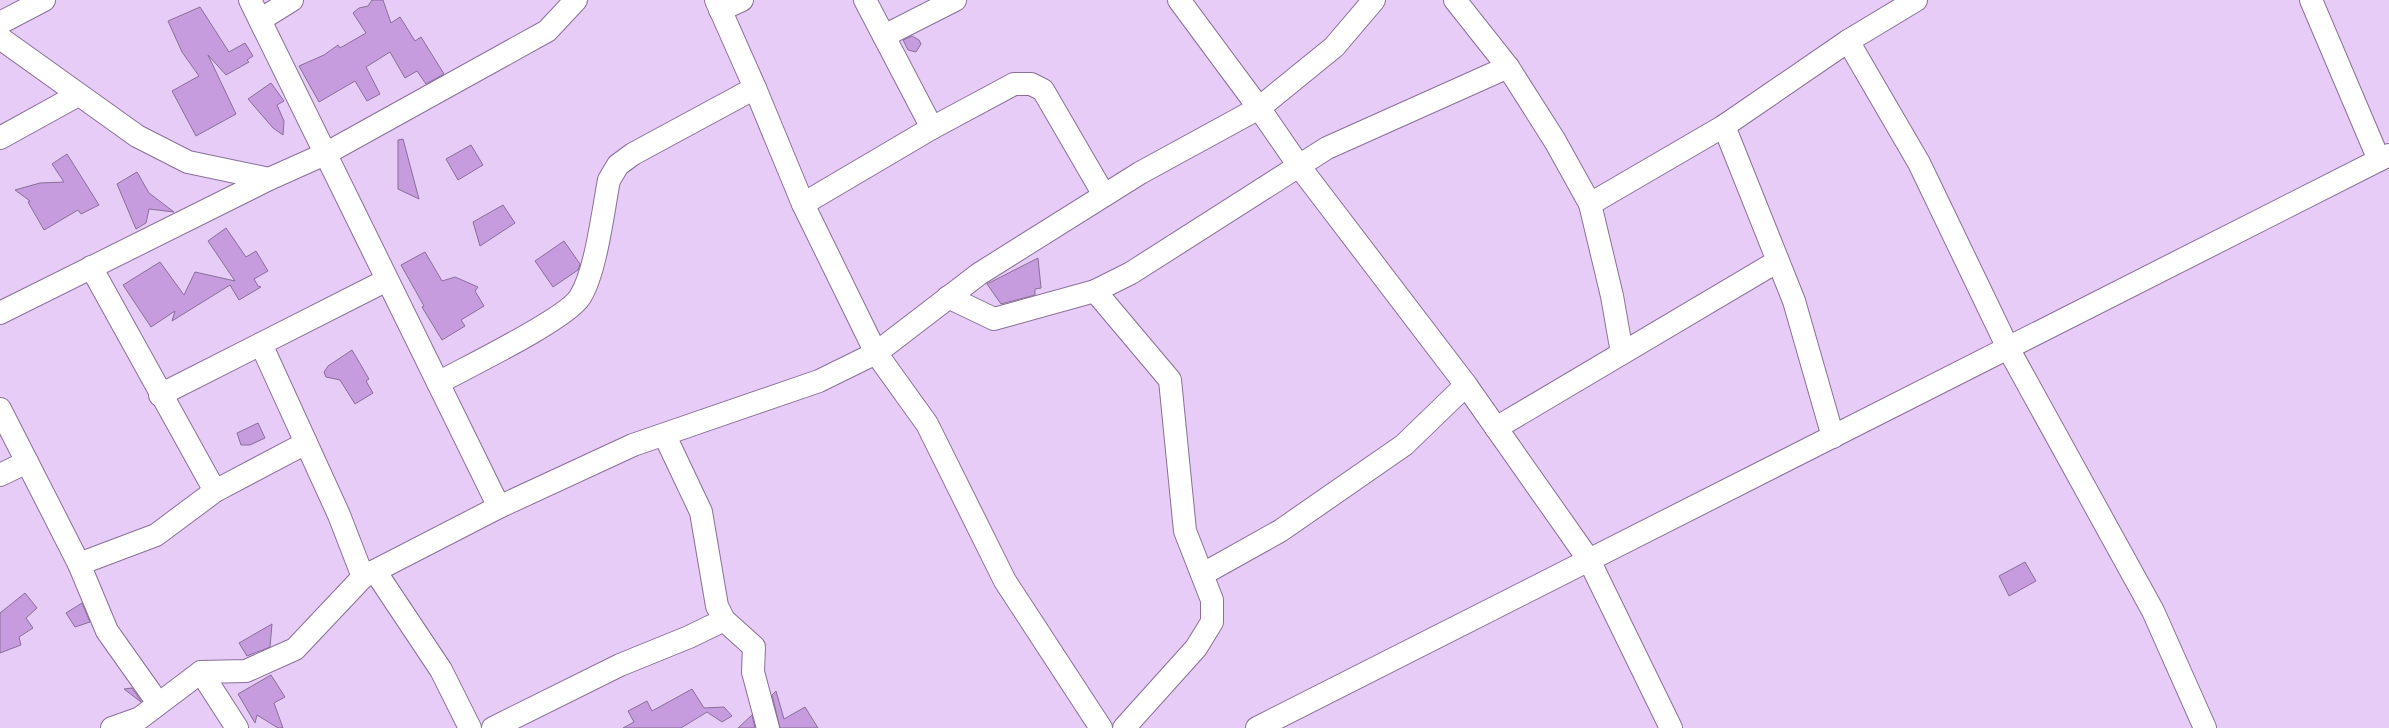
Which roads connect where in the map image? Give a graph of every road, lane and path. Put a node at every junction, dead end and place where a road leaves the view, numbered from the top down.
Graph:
1 (44, 0) edge
2 (250, 0) edge
3 (292, 0) edge
4 (576, 0) edge
5 (742, 0) edge
6 (866, 0) edge
7 (955, 0) edge
8 (1179, 0) edge
9 (1374, 0) edge
10 (1455, 0) edge
11 (1916, 0) edge
12 (2311, 0) edge
13 (718, 5) edge
14 (260, 20) junction
15 (0, 23) edge
16 (884, 36) junction
17 (0, 38) edge
18 (1848, 41) junction
19 (1508, 67) junction
20 (755, 88) junction
21 (78, 95) junction
22 (1260, 108) junction
23 (1724, 126) junction
24 (932, 128) junction
25 (0, 138) edge
26 (325, 154) junction
27 (2384, 157) edge
28 (1299, 166) junction
29 (269, 179) junction
30 (1104, 195) junction
31 (803, 204) junction
32 (1590, 204) junction
33 (1778, 261) junction
34 (91, 267) junction
35 (387, 280) junction
36 (1095, 291) junction
37 (948, 298) junction
38 (0, 313) edge
39 (261, 344) junction
40 (2008, 348) junction
41 (876, 353) junction
42 (1622, 353) junction
43 (438, 383) junction
44 (1466, 385) junction
45 (160, 395) junction
46 (0, 409) edge
47 (1496, 428) junction
48 (664, 436) junction
49 (1833, 437) junction
50 (306, 443) junction
51 (27, 462) junction
52 (0, 476) edge
53 (215, 491) junction
54 (499, 507) junction
55 (1589, 560) junction
56 (80, 564) junction
57 (369, 574) junction
58 (1203, 574) junction
59 (724, 620) junction
60 (201, 672) junction
61 (158, 703) junction
62 (143, 723) edge
63 (112, 728) edge
64 (237, 728) edge
65 (470, 728) edge
66 (493, 728) edge
67 (768, 728) edge
68 (1101, 728) edge
69 (1124, 728) edge
70 (1257, 728) edge
71 (1671, 728) edge
72 (2205, 728) edge

1 - 15 street
2 - 14 street
3 - 14 street
4 - 26 street
5 - 13 street
6 - 16 street
7 - 16 street
8 - 22 street
9 - 22 street
10 - 19 street
11 - 18 street
12 - 27 street
13 - 20 street
14 - 26 street
16 - 24 street
17 - 21 street
18 - 23 street
18 - 40 street
19 - 28 street
19 - 32 street
20 - 31 street
20 - 43 street
21 - 25 street
21 - 29 street
22 - 28 street
22 - 30 street
23 - 32 street
23 - 33 street
24 - 30 street
24 - 31 street
26 - 29 street
26 - 35 street
27 - 40 street
28 - 36 street
28 - 44 street
29 - 34 street
30 - 37 street
31 - 41 street
32 - 42 street
33 - 42 street
33 - 49 street
34 - 38 street
34 - 45 street
35 - 39 street
35 - 43 street
36 - 37 street
36 - 58 street
37 - 41 street
39 - 45 street
39 - 50 street
40 - 49 street
40 - 72 street
41 - 48 street
41 - 68 street
42 - 47 street
43 - 54 street
44 - 47 street
44 - 58 street
45 - 53 street
46 - 51 street
47 - 55 street
48 - 54 street
48 - 59 street
49 - 55 street
50 - 53 street
50 - 57 street
51 - 52 street
51 - 56 street
53 - 56 street
54 - 57 street
55 - 70 street
55 - 71 street
56 - 61 street
57 - 60 street
57 - 65 street
58 - 69 street
59 - 66 street
59 - 67 street
60 - 61 street
60 - 64 street
61 - 62 street
62 - 63 street

